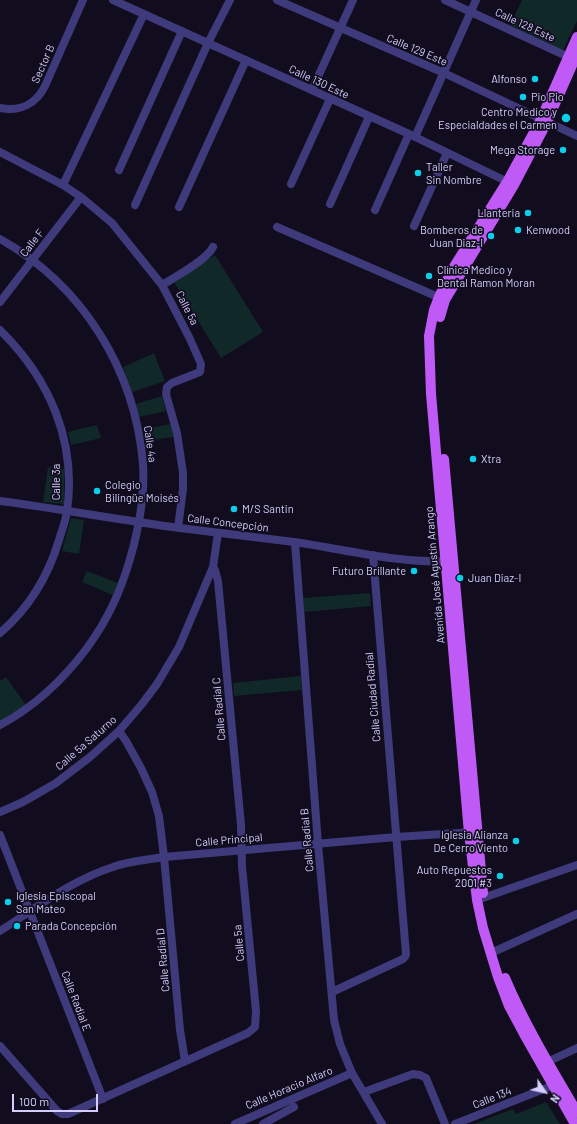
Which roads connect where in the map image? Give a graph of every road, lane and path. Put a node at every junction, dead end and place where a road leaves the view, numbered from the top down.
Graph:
1 (84, 0) edge
2 (113, 0) edge
3 (230, 0) edge
4 (277, 0) edge
5 (353, 0) edge
6 (445, 0) edge
7 (476, 0) edge
8 (470, 12) junction
9 (144, 14) junction
10 (340, 28) junction
11 (182, 31) junction
12 (577, 37) edge
13 (208, 43) junction
14 (574, 58) edge
15 (246, 60) junction
16 (444, 73) junction
17 (312, 90) junction
18 (330, 99) junction
19 (0, 108) edge
20 (369, 117) junction
21 (544, 121) junction
22 (412, 136) junction
23 (577, 136) edge
24 (0, 152) edge
25 (447, 153) junction
26 (119, 170) dead end
27 (291, 184) dead end
28 (511, 184) junction
29 (63, 185) junction
30 (82, 197) junction
31 (330, 204) dead end
32 (135, 205) dead end
33 (179, 207) dead end
34 (375, 210) dead end
35 (414, 226) dead end
36 (277, 227) dead end
37 (0, 238) edge
38 (213, 247) dead end
39 (33, 260) junction
40 (162, 285) junction
41 (442, 298) junction
42 (0, 302) edge
43 (0, 330) edge
44 (0, 501) edge
45 (67, 510) junction
46 (139, 522) junction
47 (178, 528) junction
48 (218, 533) junction
49 (295, 543) junction
50 (372, 555) junction
51 (449, 561) junction
52 (213, 567) junction
53 (0, 633) edge
54 (0, 725) edge
55 (119, 731) junction
56 (0, 812) edge
57 (473, 832) junction
58 (0, 835) edge
59 (396, 837) junction
60 (318, 844) junction
61 (242, 850) junction
62 (164, 857) junction
63 (577, 865) edge
64 (480, 900) junction
65 (29, 912) junction
66 (577, 914) edge
67 (0, 931) edge
68 (494, 952) junction
69 (332, 992) junction
70 (0, 1046) edge
71 (577, 1048) edge
72 (185, 1061) junction
73 (547, 1062) junction
74 (352, 1073) junction
75 (556, 1084) junction
76 (364, 1092) junction
77 (103, 1099) junction
78 (288, 1107) junction
79 (577, 1112) edge
80 (235, 1124) edge
81 (263, 1124) edge
82 (382, 1124) edge
83 (445, 1124) edge
84 (455, 1124) edge
85 (576, 1124) edge

1 - 19 street, Sector B
2 - 9 street, Calle 130 Este
3 - 13 street
4 - 10 street, Calle 129 Este
5 - 10 street
6 - 8 street, Calle 128 Este
7 - 8 street
8 - 14 street, Calle 128 Este
8 - 16 street
9 - 11 street, Calle 130 Este
9 - 29 street
10 - 16 street, Calle 129 Este
10 - 17 street
11 - 13 street, Calle 130 Este
11 - 26 street
12 - 14 main road, Avenida José Agustín Arango
13 - 15 street, Calle 130 Este
13 - 32 street
14 - 21 main road, Avenida José Agustín Arango
15 - 17 street, Calle 130 Este
15 - 33 street
16 - 21 street, Calle 129 Este
16 - 22 street
17 - 18 street, Calle 130 Este
18 - 20 street, Calle 130 Este
18 - 27 street
20 - 22 street, Calle 130 Este
20 - 31 street
21 - 23 street, Calle 129 Este
21 - 28 main road, Avenida José Agustín Arango
22 - 25 street, Calle 130 Este
22 - 34 street
24 - 29 street, Calle 5a
25 - 28 street, Calle 130 Este
25 - 35 street
28 - 41 main road, Avenida José Agustín Arango
29 - 30 street, Calle 5a
30 - 39 street, Calle F
30 - 40 street, Calle 5a
36 - 41 street
37 - 39 street, Calle 4a
38 - 40 street
39 - 42 street, Calle F
39 - 46 street, Calle 4a
40 - 47 street, Calle 5a
41 - 51 main road, Avenida José Agustín Arango
43 - 45 street, Calle 3a
44 - 45 street, Calle Concepción
45 - 46 street, Calle Concepción
45 - 53 street, Calle 3a
46 - 47 street, Calle Concepción
46 - 54 street, Calle 4a
47 - 48 street, Calle Concepción
48 - 49 street, Calle Concepción
48 - 52 street, Calle 5a Saturno
49 - 50 street, Calle Concepción
49 - 60 street, Calle Radial B
50 - 51 street, Calle Concepción
50 - 59 street, Calle Ciudad Radial
51 - 57 main road, Avenida José Agustín Arango
52 - 55 street, Calle 5a Saturno
52 - 61 street, Calle Radial C
55 - 56 street, Calle 5a Saturno
55 - 62 street, Calle Radial D
57 - 59 street, Calle Principal
57 - 64 main road, Avenida José Agustín Arango
58 - 65 street, Calle Radial E
59 - 60 street, Calle Principal
59 - 69 street, Calle Ciudad Radial
60 - 61 street, Calle Principal
60 - 69 street, Calle Radial B
61 - 62 street, Calle Principal
61 - 72 street, Calle 5a
62 - 65 street, Calle Principal
62 - 72 street, Calle Radial D
63 - 64 street
64 - 68 main road, Avenida José Agustín Arango
65 - 67 street, Calle Principal
65 - 77 street, Calle Radial E
66 - 68 street
68 - 73 main road, Avenida José Agustín Arango
68 - 75 main road, Avenida José Agustín Arango
69 - 74 street, Calle Radial B
70 - 77 street
71 - 73 street
72 - 77 street
73 - 75 main road, Avenida José Agustín Arango
74 - 76 street, Calle Radial B
74 - 78 street, Calle Horacio Alfaro
75 - 79 main road, Avenida José Agustín Arango
75 - 84 street, Calle 134
75 - 85 main road, Avenida José Agustín Arango
76 - 82 street, Calle Radial B
76 - 83 street
78 - 80 street, Calle Horacio Alfaro
78 - 81 street

